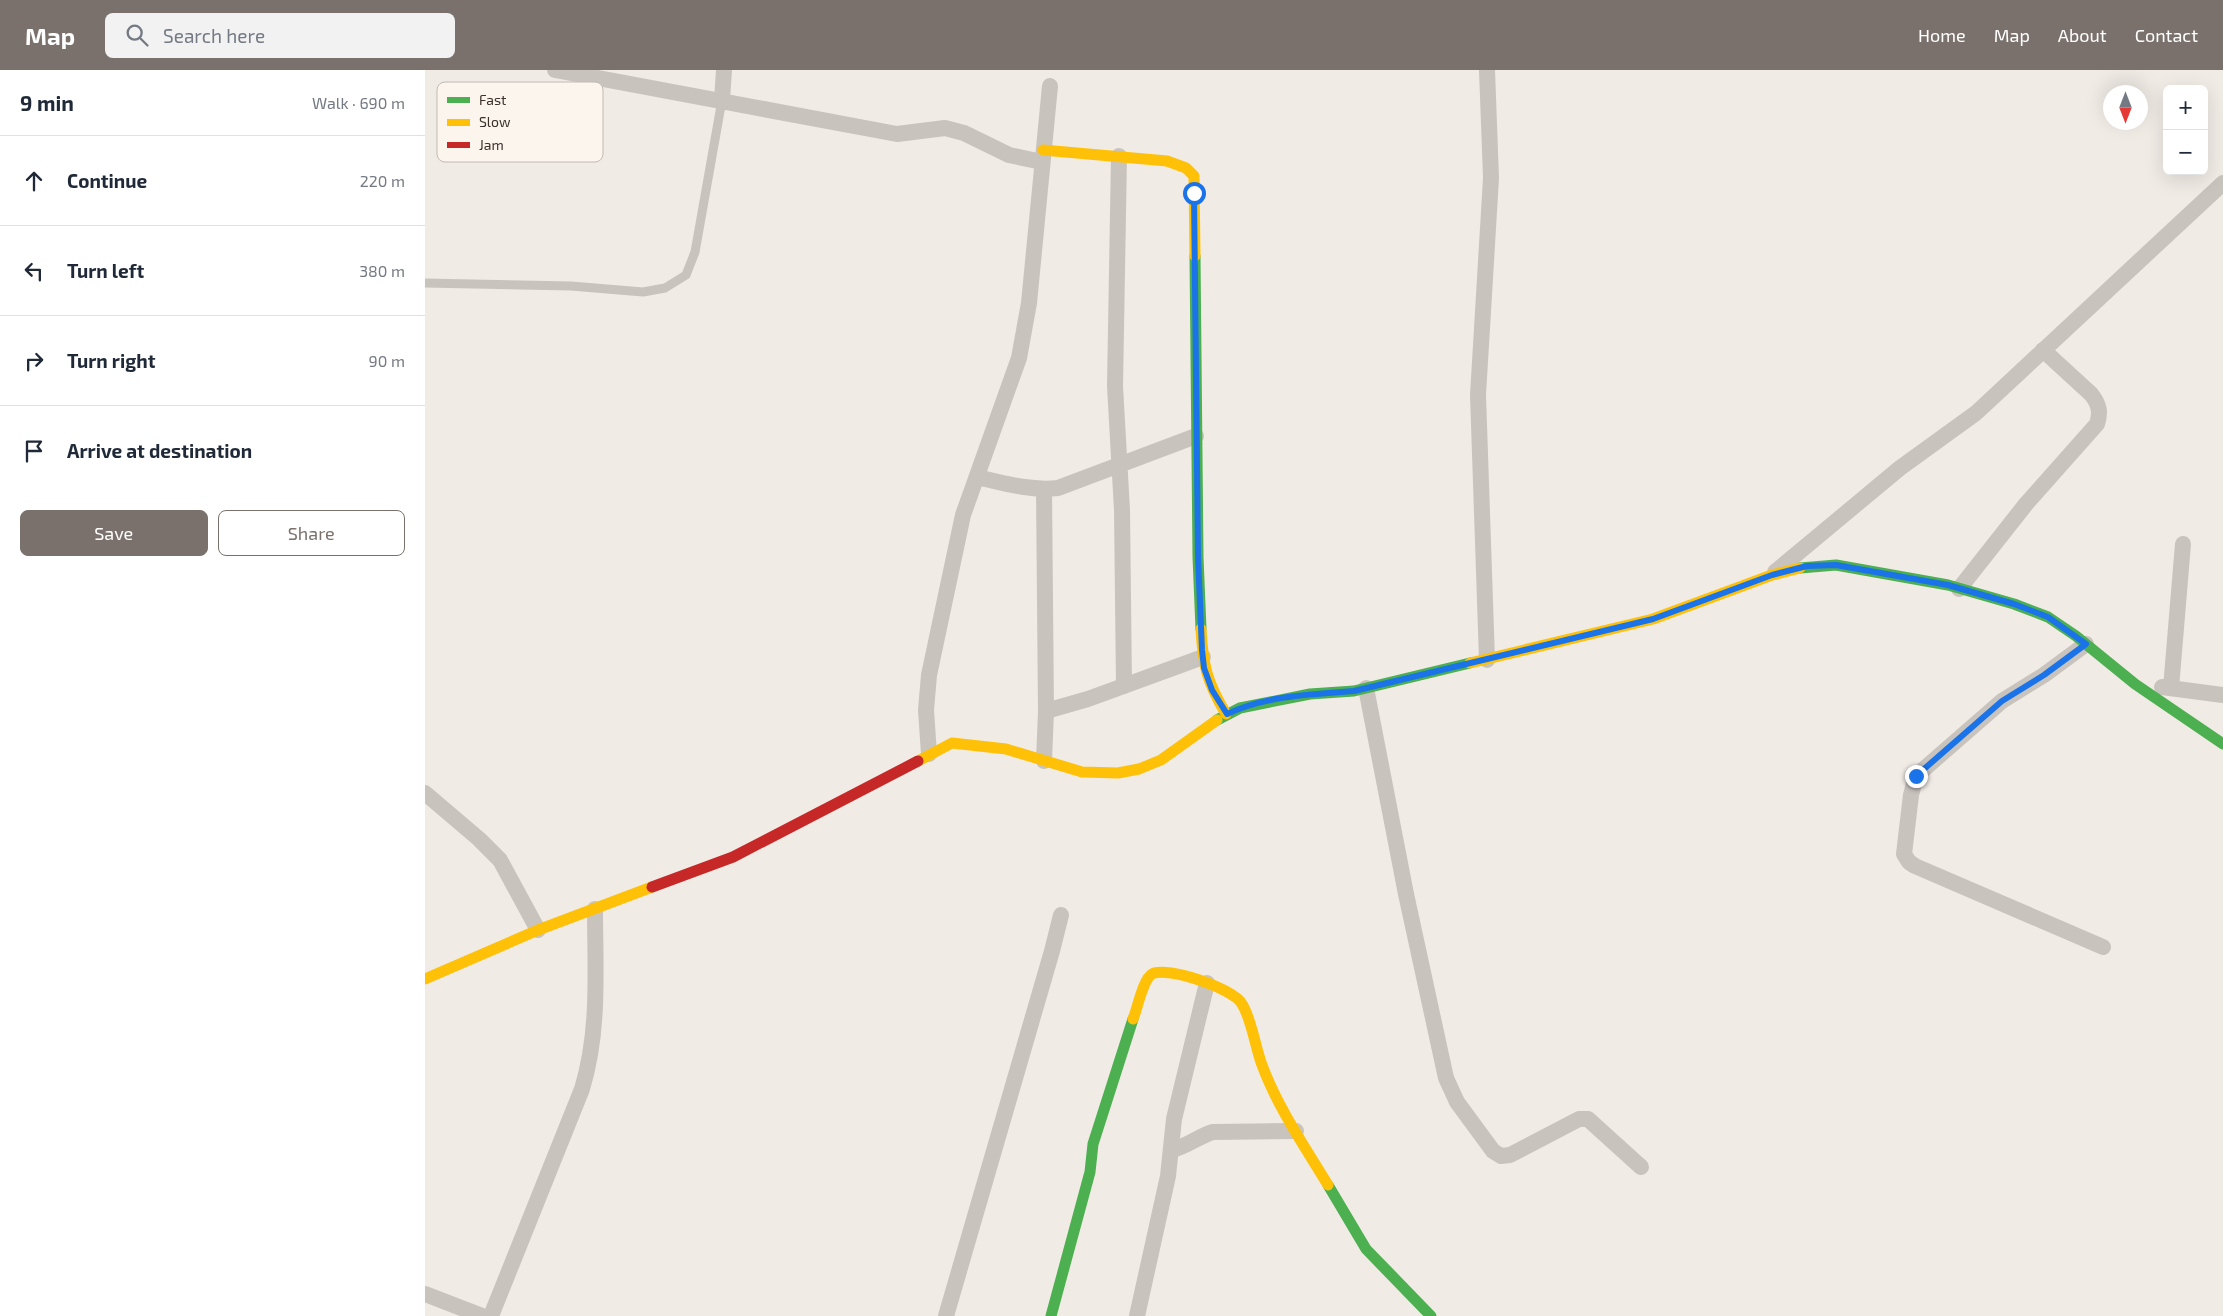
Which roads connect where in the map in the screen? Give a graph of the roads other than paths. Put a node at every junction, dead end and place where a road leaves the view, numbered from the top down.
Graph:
1 (555, 70) edge
2 (724, 70) edge
3 (1487, 70) edge
4 (1050, 86) dead end
5 (722, 100) junction
6 (1043, 156) junction
7 (1119, 156) junction
8 (2223, 183) edge
9 (425, 283) edge
10 (2043, 350) junction
11 (1196, 436) junction
12 (1120, 465) junction
13 (977, 477) junction
14 (1044, 490) junction
15 (2183, 544) dead end
16 (1772, 575) junction
17 (1959, 588) junction
18 (2086, 644) junction
19 (1203, 657) junction
20 (1487, 660) junction
21 (2135, 684) junction
22 (1124, 686) junction
23 (1366, 688) junction
24 (2171, 688) junction
25 (2223, 695) edge
26 (1046, 711) junction
27 (1227, 714) junction
28 (2223, 744) edge
29 (929, 754) junction
30 (1045, 761) junction
31 (425, 793) edge
32 (595, 909) junction
33 (1061, 915) dead end
34 (538, 930) junction
35 (2103, 947) dead end
36 (425, 979) edge
37 (1207, 983) junction
38 (1295, 1131) junction
39 (1172, 1150) junction
40 (1641, 1167) dead end
41 (425, 1294) edge
42 (482, 1316) edge
43 (491, 1316) edge
44 (946, 1316) edge
45 (1051, 1316) edge
46 (1137, 1316) edge
47 (1431, 1316) edge

1 - 5 street
2 - 5 street
3 - 20 street
4 - 6 street
5 - 6 street
5 - 9 lane
6 - 7 street
6 - 13 street
7 - 11 street
7 - 12 street
8 - 10 street
10 - 16 street
10 - 17 street
11 - 12 street
11 - 19 street
12 - 14 street
12 - 22 street
13 - 14 street
13 - 29 street
14 - 26 street
15 - 24 street
16 - 17 street
16 - 20 street
17 - 18 street
18 - 21 street
18 - 35 street
19 - 22 street
19 - 27 street
20 - 23 street
21 - 24 street
21 - 28 street
22 - 26 street
23 - 27 street
23 - 40 street
24 - 25 street
26 - 30 street
27 - 30 street
29 - 30 street
29 - 32 street
31 - 34 street
32 - 34 street
32 - 43 street
33 - 44 street
34 - 36 street
37 - 38 street
37 - 39 street
37 - 45 street
38 - 39 street
38 - 47 street
39 - 46 street
41 - 42 street

